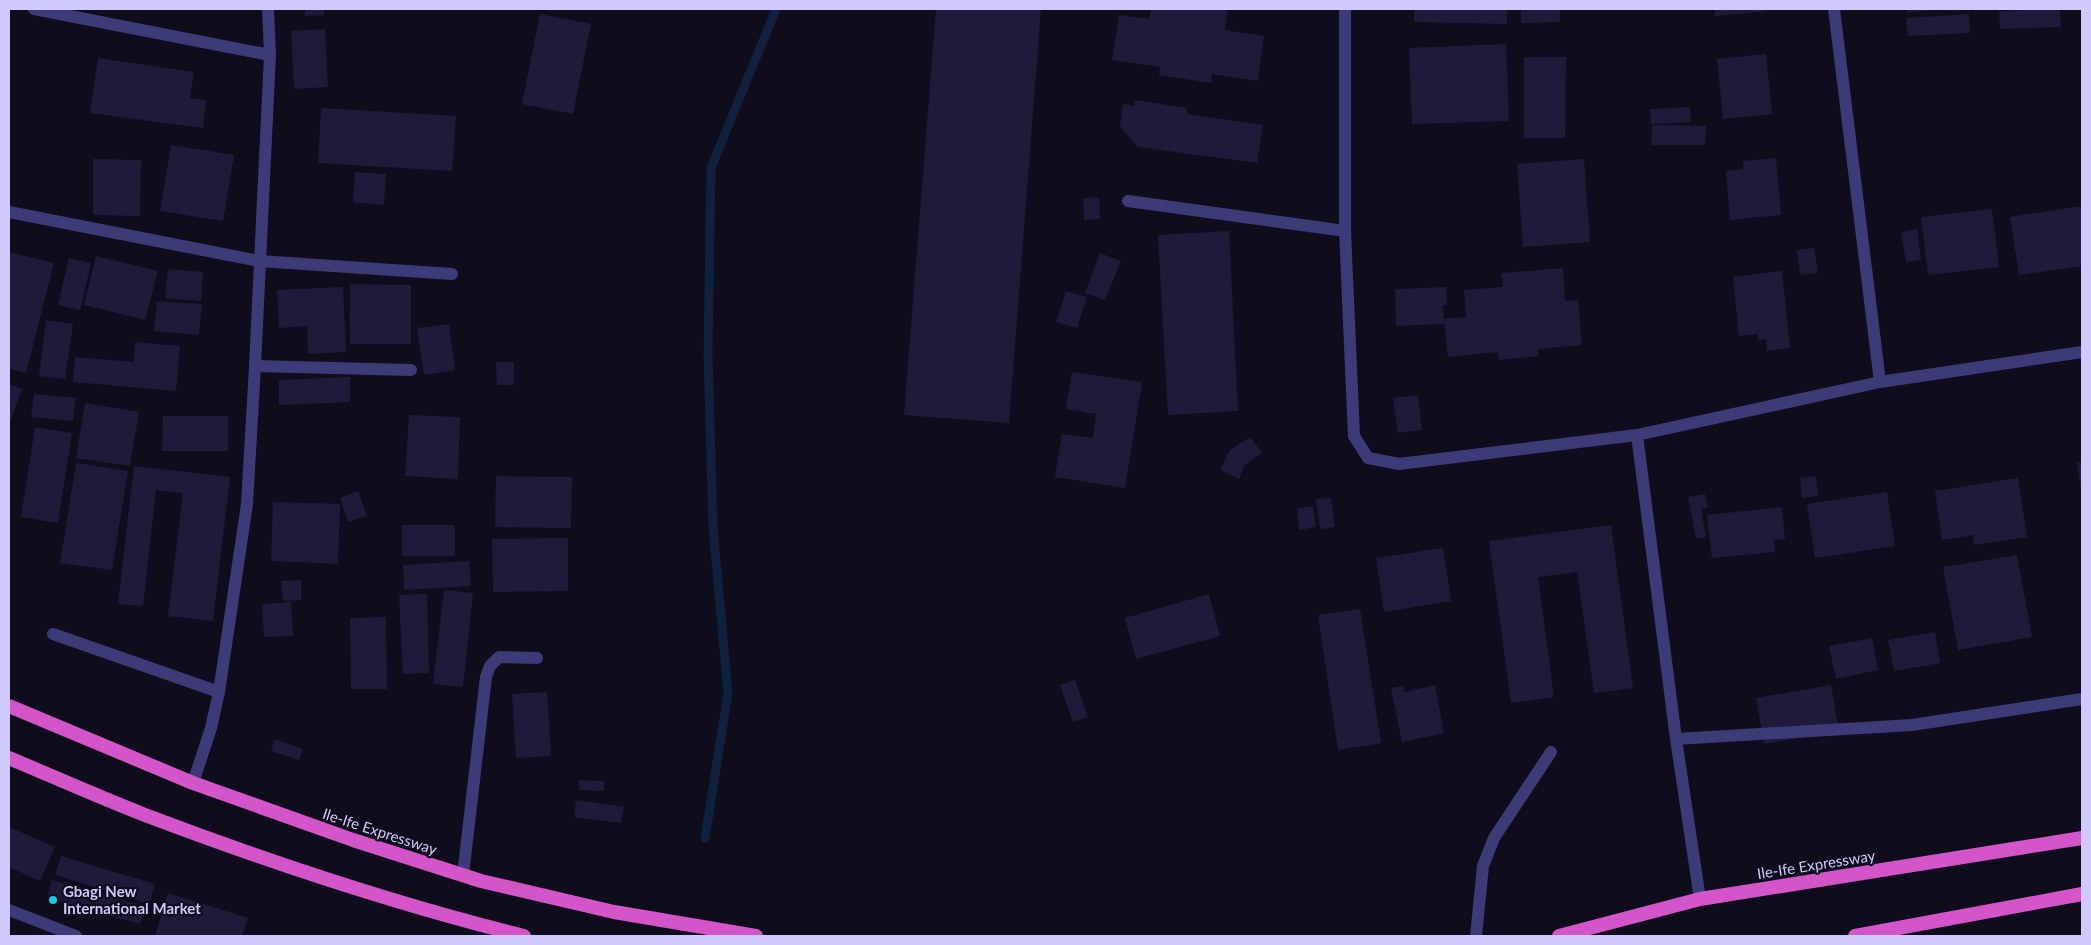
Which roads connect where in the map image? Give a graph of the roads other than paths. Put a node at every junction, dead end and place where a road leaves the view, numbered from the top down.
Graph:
1 (34, 9) edge
2 (268, 9) edge
3 (1345, 9) edge
4 (1834, 9) edge
5 (270, 55) junction
6 (1128, 201) dead end
7 (9, 212) edge
8 (1345, 231) junction
9 (259, 261) junction
10 (452, 274) dead end
11 (2082, 352) edge
12 (255, 366) junction
13 (411, 370) dead end
14 (1880, 382) junction
15 (1637, 435) junction
16 (53, 634) dead end
17 (537, 658) dead end
18 (219, 692) junction
19 (2082, 699) edge
20 (9, 706) edge
21 (1676, 739) junction
22 (1551, 752) dead end
23 (9, 758) edge
24 (193, 783) junction
25 (2082, 838) edge
26 (463, 875) junction
27 (2082, 894) edge
28 (1700, 899) junction
29 (9, 910) edge
30 (76, 936) edge
31 (524, 936) edge
32 (756, 936) edge
33 (1476, 936) edge
34 (1559, 936) edge
35 (1855, 936) edge

1 - 5 street
2 - 5 street
3 - 8 street
4 - 14 street
5 - 9 street
6 - 8 street
7 - 9 street
8 - 15 street
9 - 10 street
9 - 12 street
11 - 14 street
12 - 13 street
12 - 18 street
14 - 15 street
15 - 21 street
16 - 18 street
17 - 26 street
18 - 24 street
19 - 21 street
20 - 24 highway, Ile-Ife Expressway
21 - 28 street
22 - 33 street
23 - 31 highway
24 - 26 highway, Ile-Ife Expressway
25 - 28 highway, Ile-Ife Expressway
26 - 32 highway, Ile-Ife Expressway
27 - 35 highway
28 - 34 highway, Ile-Ife Expressway
29 - 30 street

